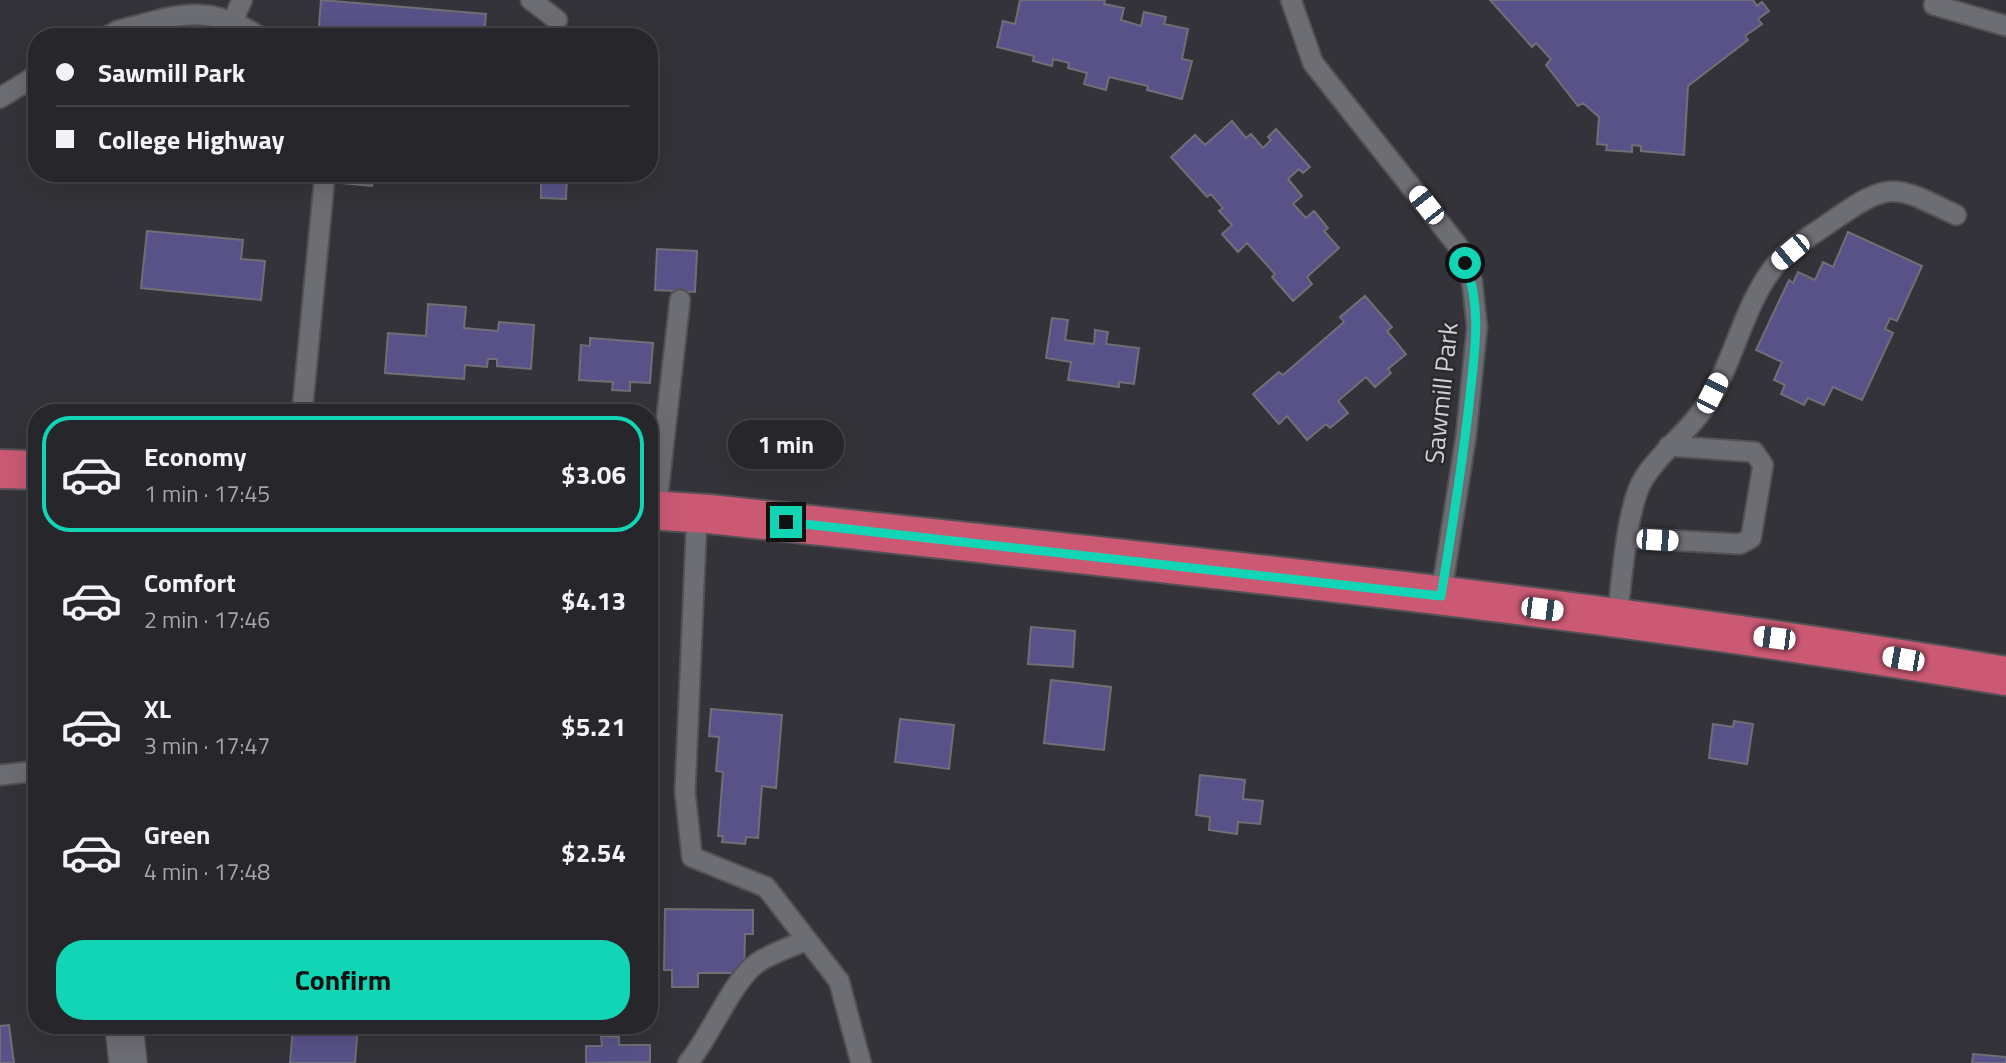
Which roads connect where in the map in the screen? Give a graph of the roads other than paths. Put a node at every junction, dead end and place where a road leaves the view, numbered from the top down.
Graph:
1 (242, 0) edge
2 (531, 0) edge
3 (1291, 0) edge
4 (1934, 5) dead end
5 (557, 20) dead end
6 (233, 21) junction
7 (2006, 26) edge
8 (130, 28) edge
9 (245, 28) edge
10 (28, 81) edge
11 (0, 98) edge
12 (325, 182) edge
13 (1956, 215) dead end
14 (680, 300) dead end
15 (303, 404) edge
16 (1669, 446) junction
17 (0, 469) edge
18 (28, 470) edge
19 (658, 472) edge
20 (658, 511) edge
21 (697, 513) junction
22 (1629, 538) junction
23 (1441, 596) junction
24 (1618, 618) junction
25 (2006, 676) edge
26 (28, 772) edge
27 (0, 775) edge
28 (807, 940) junction
29 (125, 1034) edge
30 (128, 1063) edge
31 (688, 1063) edge
32 (861, 1063) edge

1 - 6 lane
2 - 5 lane
3 - 23 lane, Sawmill Park
4 - 7 lane
6 - 8 lane
6 - 9 lane
10 - 11 lane
12 - 15 lane
13 - 16 lane
14 - 19 lane
16 - 22 lane
16 - 22 lane
17 - 18 highway
20 - 21 highway
21 - 23 highway
21 - 28 lane
22 - 24 lane
23 - 24 highway
24 - 25 highway
26 - 27 lane
28 - 31 lane
28 - 32 lane
29 - 30 street

